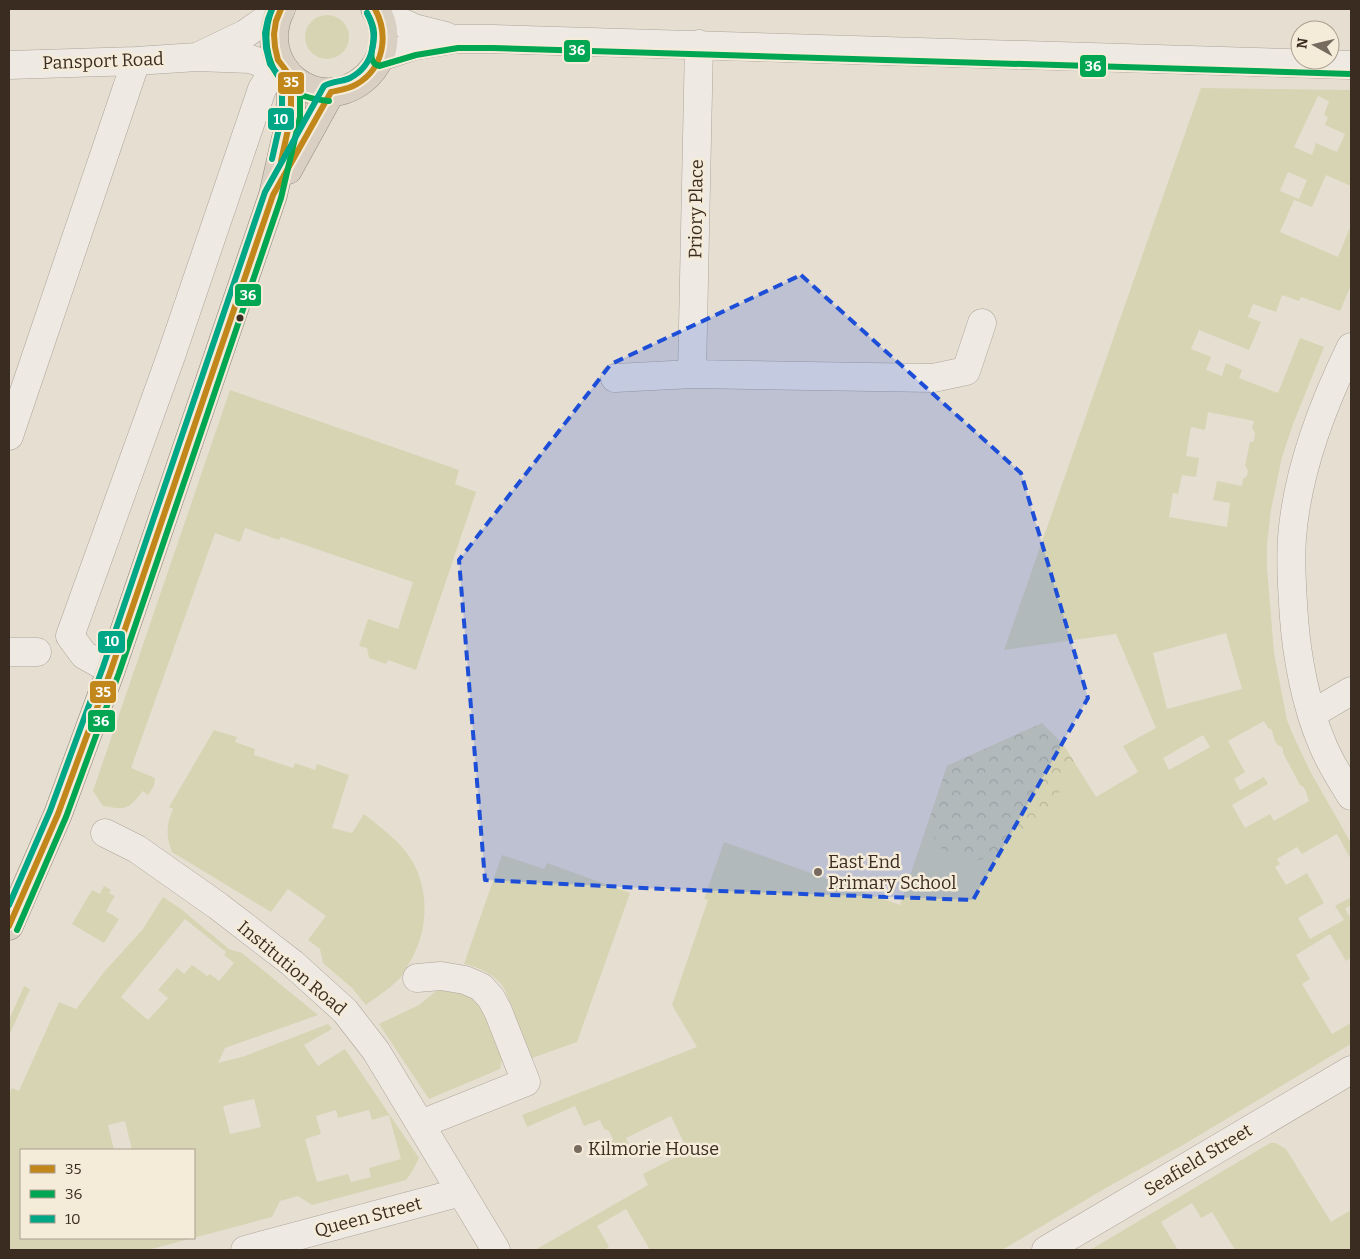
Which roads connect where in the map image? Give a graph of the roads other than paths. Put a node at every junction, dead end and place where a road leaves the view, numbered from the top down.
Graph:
1 (281, 9) edge
2 (376, 10) edge
3 (457, 39) junction
4 (699, 44) junction
5 (197, 56) junction
6 (380, 57) junction
7 (136, 60) junction
8 (9, 65) edge
9 (1351, 65) edge
10 (284, 72) junction
11 (332, 92) junction
12 (273, 195) junction
13 (982, 323) dead end
14 (1351, 347) edge
15 (692, 374) junction
16 (615, 378) dead end
17 (9, 436) edge
18 (9, 652) edge
19 (37, 652) dead end
20 (111, 670) junction
21 (1351, 690) edge
22 (1312, 714) junction
23 (1351, 796) edge
24 (105, 833) dead end
25 (9, 926) edge
26 (417, 978) dead end
27 (1351, 1070) edge
28 (421, 1124) junction
29 (461, 1192) junction
30 (245, 1250) edge
31 (496, 1250) edge
32 (1046, 1250) edge

1 - 5 street
1 - 10 highway
2 - 3 street
2 - 6 highway
3 - 4 street
3 - 6 street
4 - 9 street
4 - 15 street, Priory Place
5 - 7 street, Pansport Road
5 - 10 street
6 - 11 highway
7 - 8 street, Pansport Road
7 - 17 street
10 - 11 highway
10 - 12 highway
10 - 20 street
11 - 12 highway
12 - 20 highway
13 - 15 street
14 - 22 street
15 - 16 street
18 - 19 street
20 - 25 highway
21 - 22 street
22 - 23 street
24 - 28 street, Institution Road
26 - 28 street
27 - 32 street, Seafield Street
28 - 29 street, Institution Road
29 - 30 street, Queen Street
29 - 31 street, Institution Road

